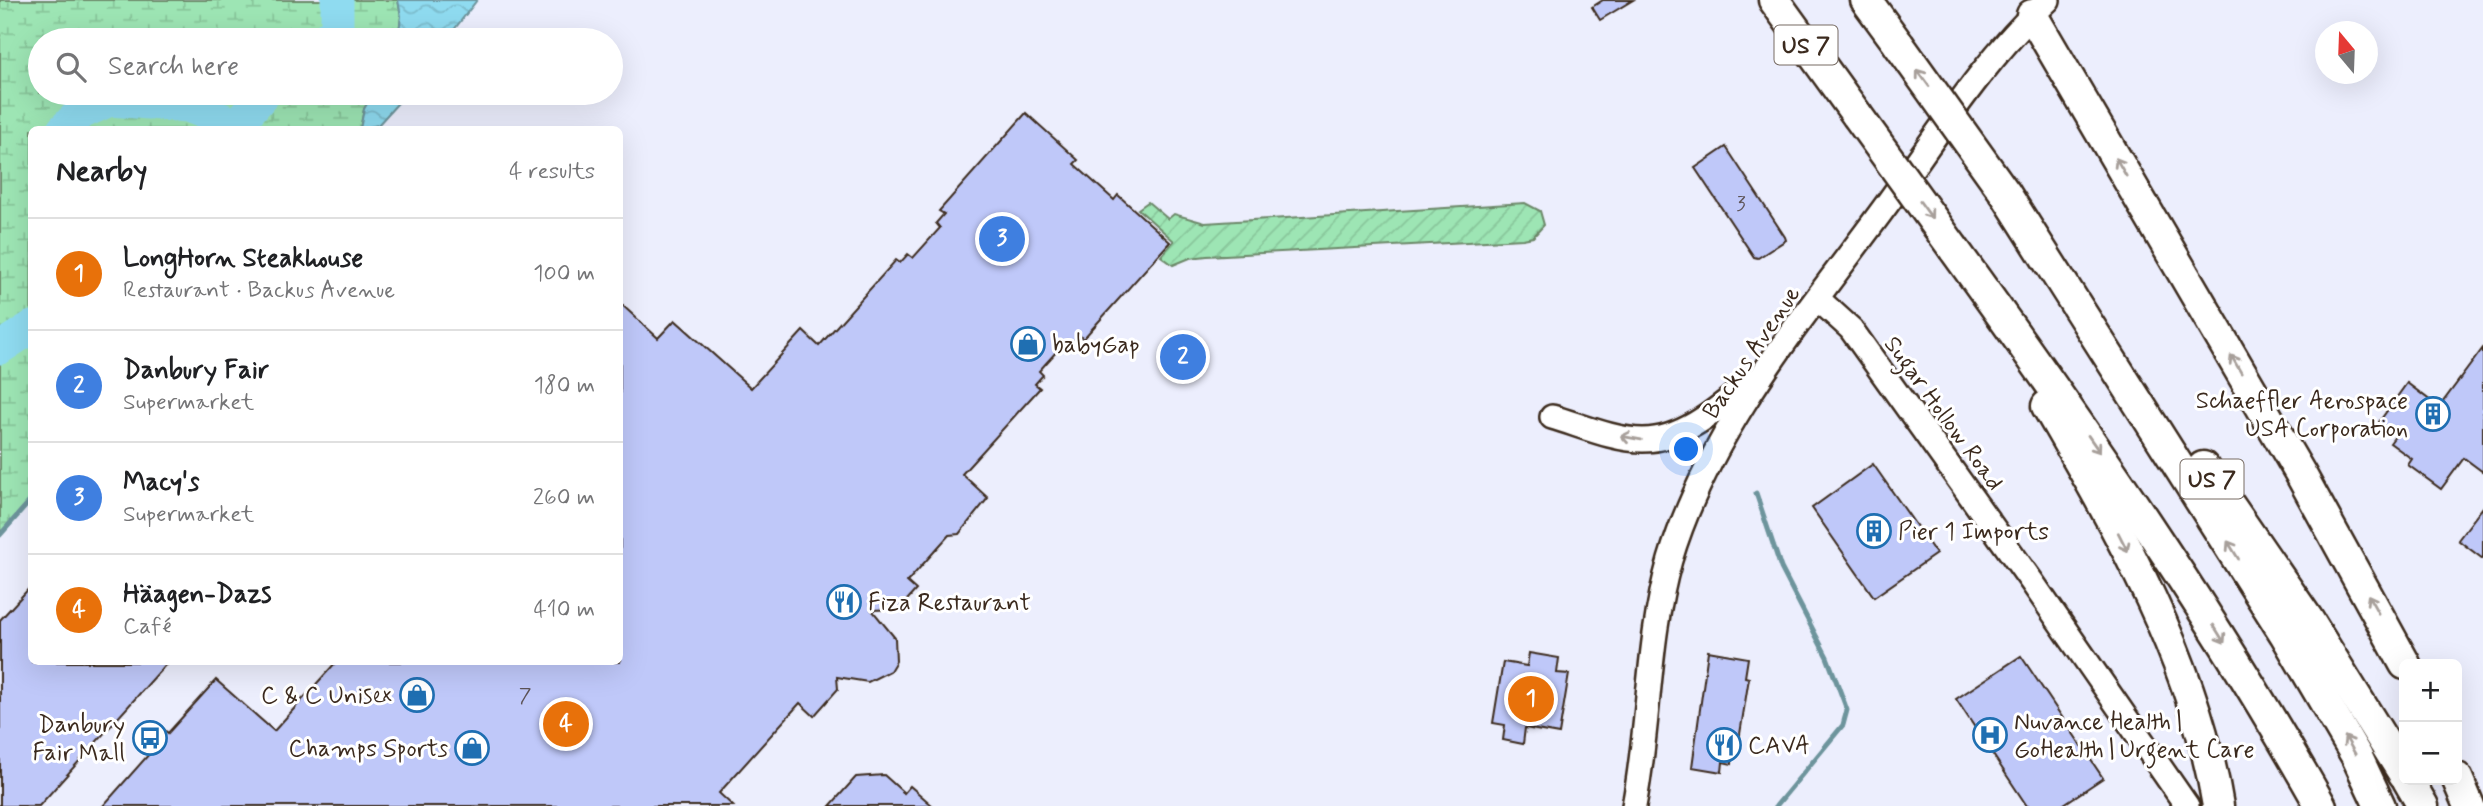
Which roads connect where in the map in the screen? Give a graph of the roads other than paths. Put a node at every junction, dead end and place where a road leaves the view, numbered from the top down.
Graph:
1 (1774, 0) edge
2 (1866, 0) edge
3 (2040, 7) edge
4 (2006, 193) junction
5 (1954, 249) junction
6 (1818, 299) junction
7 (1773, 363) junction
8 (1552, 417) dead end
9 (2402, 659) edge
10 (2399, 766) edge
11 (2411, 785) edge
12 (2460, 785) edge
13 (1634, 806) edge
14 (2187, 806) edge
15 (2218, 806) edge
16 (2321, 806) edge
17 (2380, 806) edge
18 (2423, 806) edge
19 (2469, 806) edge

1 -> 5 highway, US 7, bridge
4 -> 2 highway, US 7, bridge
3 - 6 main road, Backus Avenue
9 -> 3 highway
4 - 10 highway, US 7
17 -> 4 highway
5 -> 15 highway
5 -> 16 highway, US 7
6 - 7 main road, Backus Avenue
6 - 14 main road, Sugar Hollow Road
7 -> 8 main road
7 - 13 main road, Backus Avenue
11 - 18 highway
12 - 19 highway

